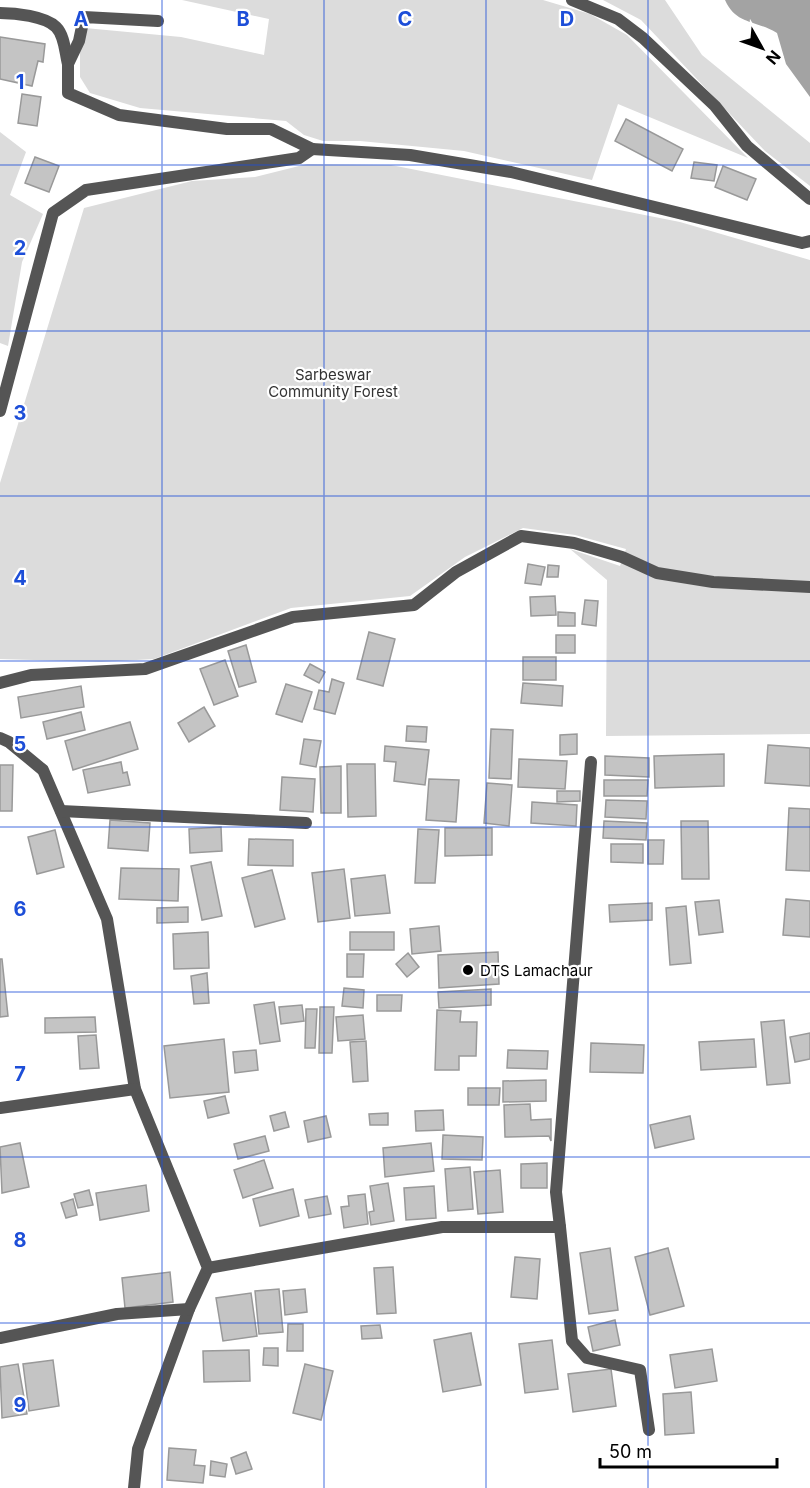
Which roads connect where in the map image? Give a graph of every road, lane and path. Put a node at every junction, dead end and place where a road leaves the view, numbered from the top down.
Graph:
1 (572, 0) edge
2 (0, 13) edge
3 (158, 21) dead end
4 (68, 64) junction
5 (312, 149) junction
6 (810, 199) edge
7 (810, 241) edge
8 (0, 411) edge
9 (810, 587) edge
10 (0, 683) edge
11 (0, 738) edge
12 (591, 762) dead end
13 (61, 811) junction
14 (306, 823) dead end
15 (135, 1089) junction
16 (0, 1107) edge
17 (560, 1227) junction
18 (208, 1268) junction
19 (189, 1309) junction
20 (0, 1338) edge
21 (649, 1430) dead end
22 (134, 1488) edge

1 - 6 street
2 - 4 street
3 - 4 street
4 - 5 street
5 - 7 street
5 - 8 street
9 - 10 street
11 - 13 street
12 - 17 street
13 - 14 street
13 - 15 street
15 - 16 street
15 - 18 street
17 - 18 street
17 - 21 street
18 - 19 street
19 - 20 street
19 - 22 street

